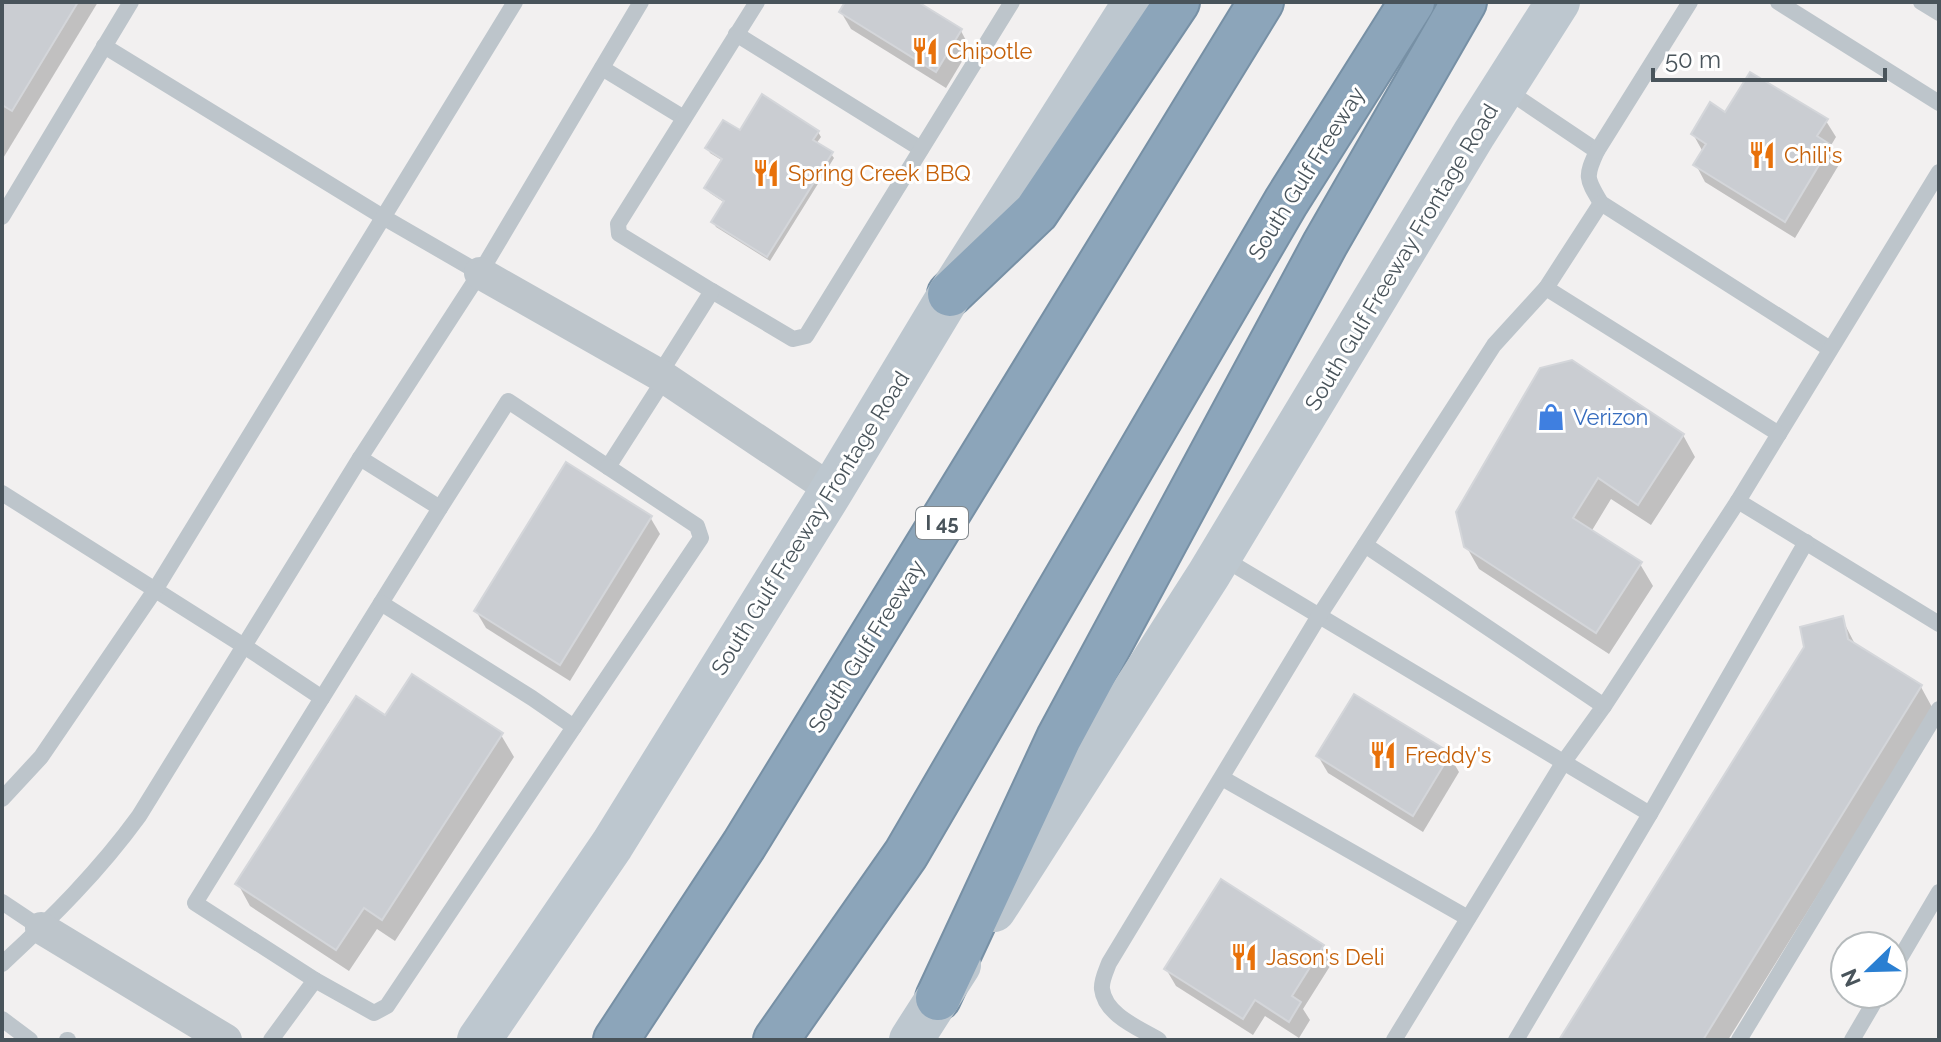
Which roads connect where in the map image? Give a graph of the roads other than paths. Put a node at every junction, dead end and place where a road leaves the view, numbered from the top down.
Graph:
1 (131, 2) edge
2 (515, 2) edge
3 (641, 2) edge
4 (757, 2) edge
5 (1012, 2) edge
6 (1135, 2) edge
7 (1177, 2) edge
8 (1261, 2) edge
9 (1412, 2) edge
10 (1464, 2) edge
11 (1558, 2) edge
12 (1690, 2) edge
13 (1778, 2) edge
14 (736, 34) junction
15 (104, 46) junction
16 (602, 68) junction
17 (1504, 88) junction
18 (1939, 103) edge
19 (684, 118) junction
20 (921, 149) junction
21 (1597, 151) junction
22 (1939, 172) edge
23 (1601, 203) junction
24 (2, 217) edge
25 (383, 217) junction
26 (480, 273) junction
27 (1546, 288) junction
28 (712, 291) junction
29 (950, 294) junction
30 (1830, 349) junction
31 (662, 376) junction
32 (1779, 434) junction
33 (360, 458) junction
34 (608, 467) junction
35 (832, 490) junction
36 (2, 493) edge
37 (1738, 501) junction
38 (440, 508) junction
39 (1806, 542) junction
40 (1365, 545) junction
41 (1220, 556) junction
42 (155, 590) junction
43 (381, 603) junction
44 (1319, 616) junction
45 (1939, 624) edge
46 (244, 646) junction
47 (322, 698) junction
48 (1604, 706) junction
49 (1939, 709) edge
50 (574, 727) junction
51 (1563, 763) junction
52 (1222, 778) junction
53 (2, 799) edge
54 (1650, 814) junction
55 (1939, 892) edge
56 (2, 902) edge
57 (1468, 918) junction
58 (41, 928) junction
59 (1909, 943) edge
60 (2, 964) edge
61 (315, 980) junction
62 (938, 998) junction
63 (1870, 1010) edge
64 (2, 1019) edge
65 (30, 1040) edge
66 (226, 1040) edge
67 (271, 1040) edge
68 (479, 1040) edge
69 (616, 1040) edge
70 (776, 1040) edge
71 (911, 1040) edge
72 (1159, 1040) edge
73 (1394, 1040) edge
74 (1516, 1040) edge
75 (1739, 1040) edge
76 (1852, 1040) edge

1 - 15 lane
2 - 25 lane
3 - 16 lane
4 - 14 lane
5 - 20 lane
6 - 29 main road, South Gulf Freeway Frontage Road
7 - 29 highway
8 - 69 highway, South Gulf Freeway / I 45
9 - 70 highway, South Gulf Freeway
10 - 62 highway
11 - 17 main road, South Gulf Freeway Frontage Road
12 - 21 lane
13 - 18 lane
14 - 19 lane
14 - 20 lane
15 - 24 lane
15 - 25 lane
16 - 19 lane
16 - 26 lane
17 - 21 lane
17 - 41 main road, South Gulf Freeway Frontage Road
19 - 28 lane
20 - 28 lane
21 - 23 lane
22 - 30 lane
23 - 27 lane
23 - 30 lane
25 - 26 lane
25 - 42 lane
26 - 31 street
26 - 33 lane
27 - 32 lane
27 - 40 lane
28 - 31 lane
29 - 35 main road, South Gulf Freeway Frontage Road
30 - 32 lane
31 - 34 lane
31 - 35 street
32 - 37 lane
33 - 38 lane
33 - 46 lane
34 - 38 lane
34 - 50 lane
35 - 68 main road, South Gulf Freeway Frontage Road
36 - 42 lane
37 - 39 lane
37 - 48 lane
38 - 43 lane
39 - 45 lane
39 - 54 lane
40 - 44 lane
40 - 48 lane
41 - 44 lane
41 - 62 main road, South Gulf Freeway Frontage Road
42 - 46 lane
42 - 53 lane
43 - 47 lane
43 - 50 lane
44 - 51 lane
44 - 52 lane
46 - 47 lane
46 - 58 lane
47 - 61 lane
48 - 51 lane
49 - 75 lane
50 - 61 lane
51 - 54 lane
51 - 57 lane
52 - 57 lane
52 - 72 lane
54 - 74 lane
55 - 59 lane
56 - 58 lane
57 - 73 lane
58 - 60 lane
58 - 66 street
61 - 67 lane
62 - 71 main road, South Gulf Freeway Frontage Road
63 - 76 lane
64 - 65 lane

